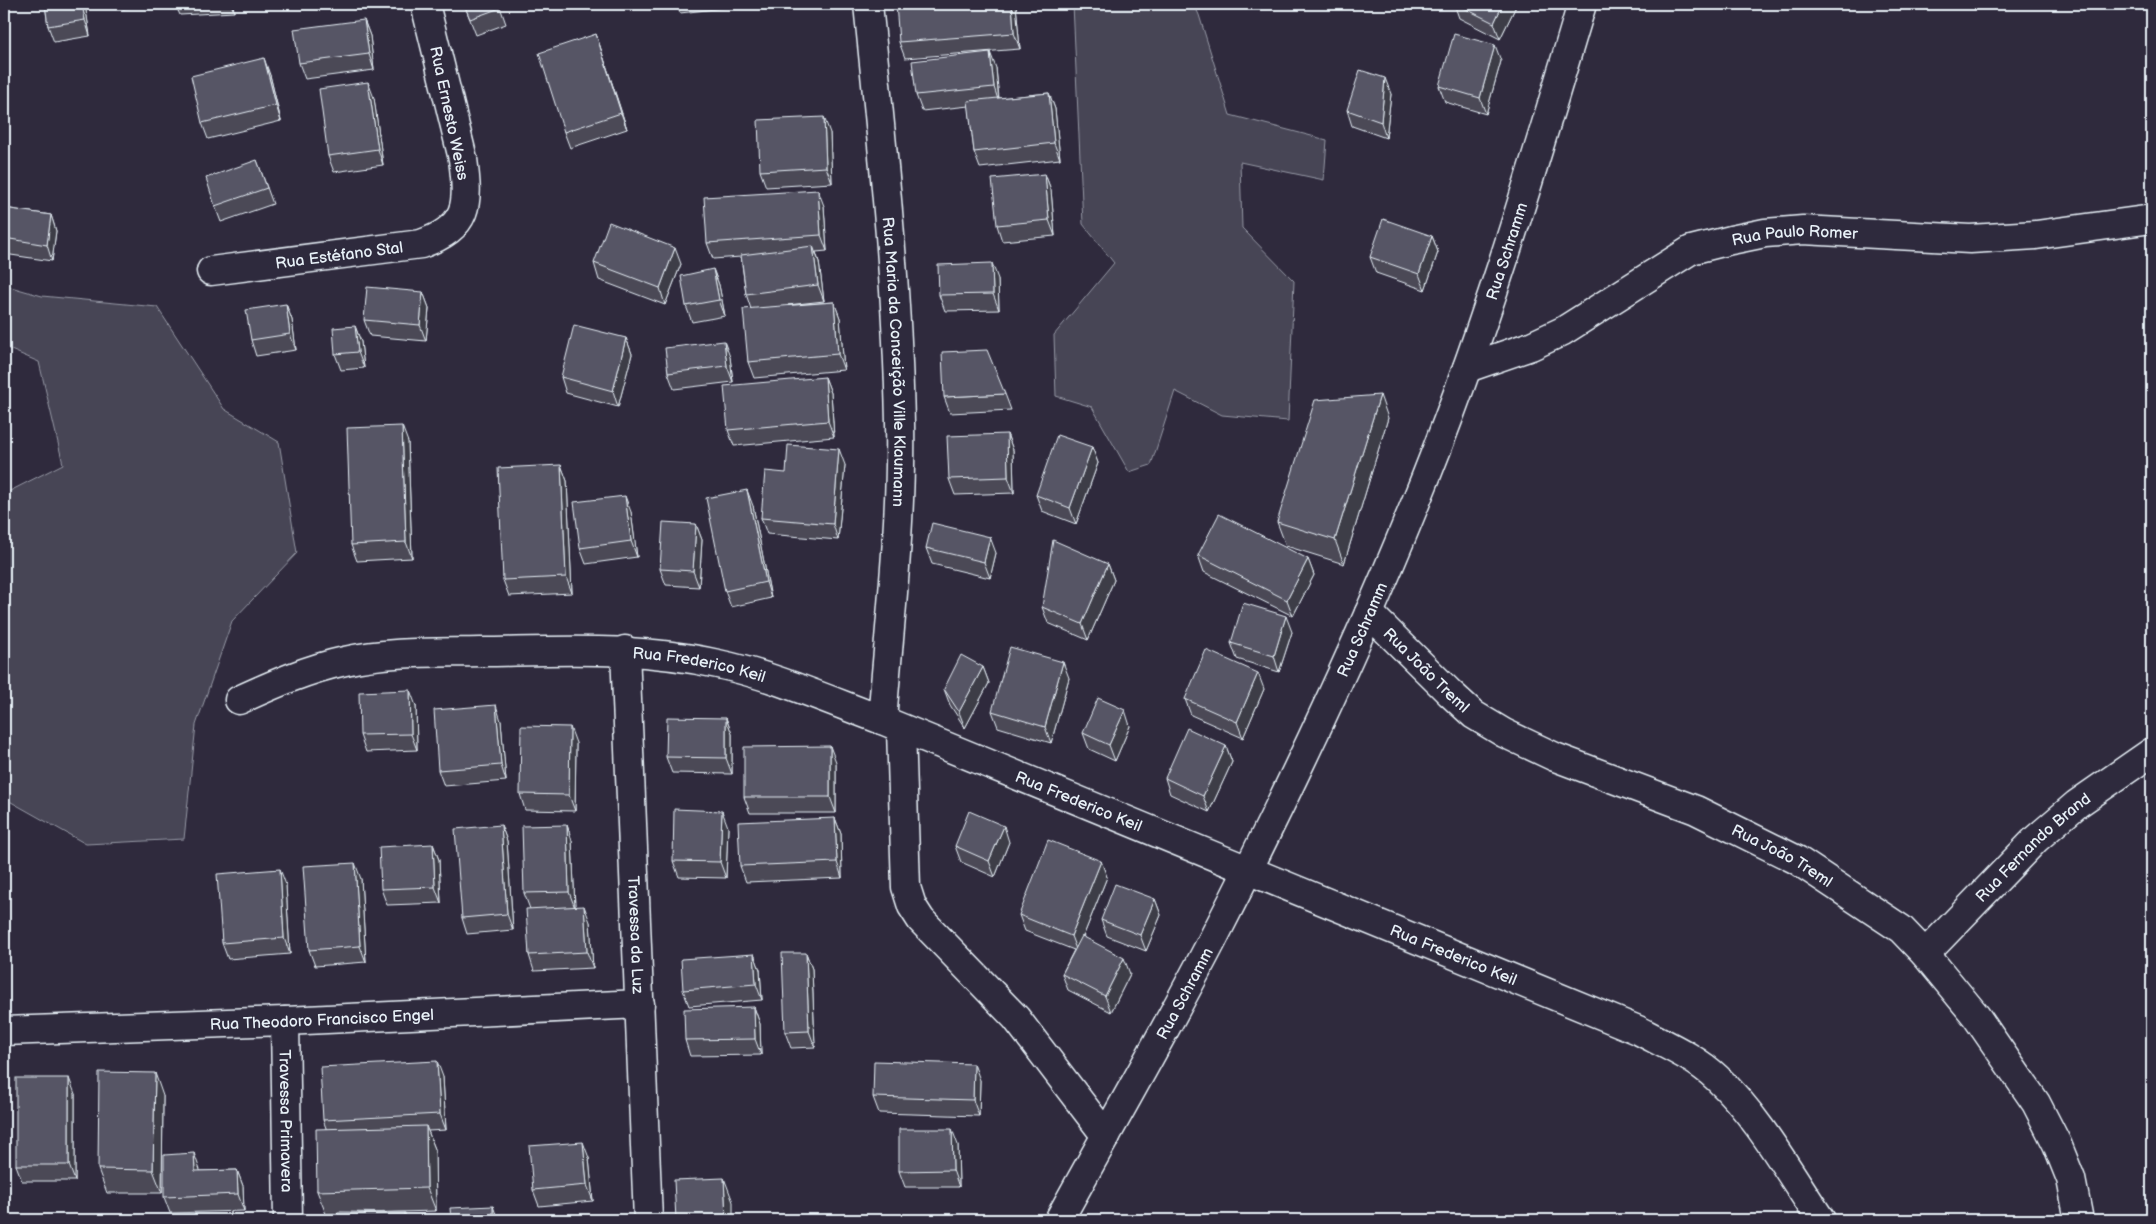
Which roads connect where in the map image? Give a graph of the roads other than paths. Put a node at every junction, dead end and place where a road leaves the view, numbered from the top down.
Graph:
1 (425, 4) edge
2 (868, 4) edge
3 (1582, 4) edge
4 (2152, 219) edge
5 (459, 221) joint
6 (211, 271) dead end
7 (1467, 368) junction
8 (1370, 613) junction
9 (625, 650) junction
10 (239, 700) dead end
11 (891, 725) junction
12 (2152, 752) edge
13 (1247, 871) junction
14 (1926, 954) junction
15 (640, 1004) junction
16 (285, 1021) junction
17 (4, 1031) edge
18 (1106, 1136) junction
19 (288, 1220) edge
20 (648, 1220) edge
21 (1059, 1220) edge
22 (1821, 1220) edge
23 (2079, 1220) edge

1 - 5 street, Rua Ernesto Weiss
2 - 11 street, Rua Maria da Conceição Ville Klaumann
3 - 7 street, Rua Schramm
4 - 7 street, Rua Paulo Romer
5 - 6 street, Rua Estéfano Stal
7 - 8 street, Rua Schramm
8 - 13 street, Rua Schramm
8 - 14 street, Rua João Treml
9 - 10 street, Rua Frederico Keil
9 - 11 street, Rua Frederico Keil
9 - 15 street, Travessa da Luz
11 - 13 street, Rua Frederico Keil
11 - 18 street, Rua Maria da Conceição Ville Klaumann
12 - 14 street, Rua Fernando Brand
13 - 18 street, Rua Schramm
13 - 22 street, Rua Frederico Keil
14 - 23 street, Rua João Treml
15 - 16 street, Rua Theodoro Francisco Engel
15 - 20 street, Travessa da Luz
16 - 17 street, Rua Theodoro Francisco Engel
16 - 19 street, Travessa Primavera
18 - 21 street, Rua Schramm

